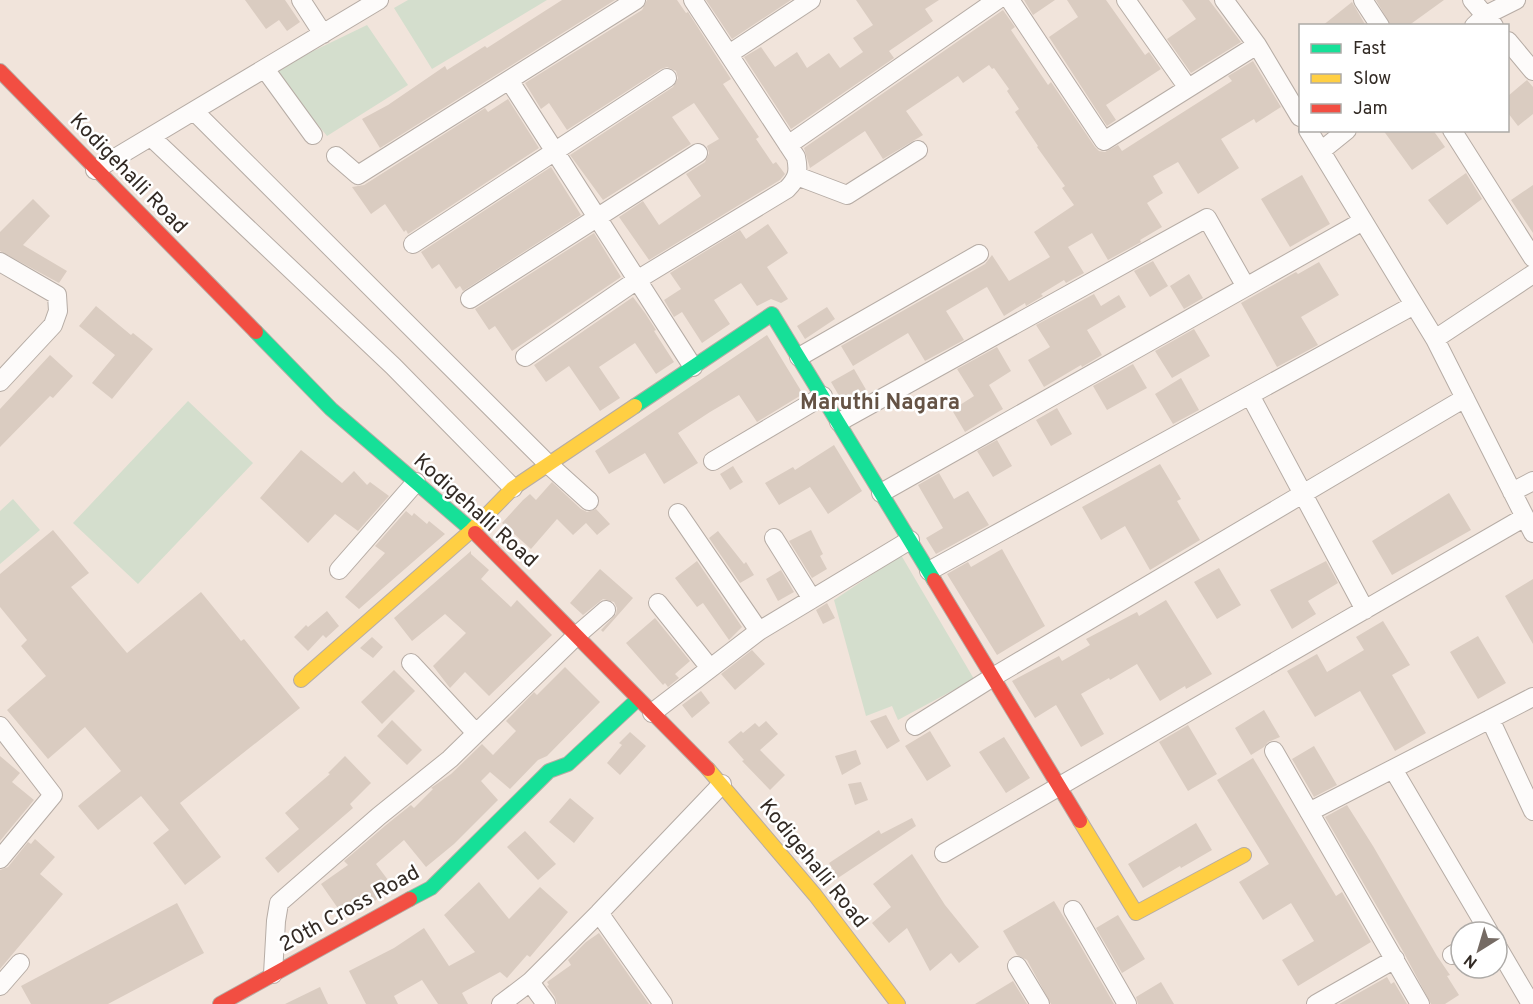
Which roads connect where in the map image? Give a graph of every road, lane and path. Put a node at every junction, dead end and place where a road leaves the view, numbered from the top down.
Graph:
1 (301, 0) edge
2 (380, 0) edge
3 (636, 0) edge
4 (693, 0) edge
5 (811, 0) edge
6 (997, 0) edge
7 (1010, 0) edge
8 (1126, 0) edge
9 (1224, 0) edge
10 (1363, 0) edge
11 (1472, 0) edge
12 (1516, 0) edge
13 (1485, 22) edge
14 (1379, 24) edge
15 (323, 34) junction
16 (1509, 42) edge
17 (1257, 45) junction
18 (729, 54) junction
19 (265, 69) junction
20 (0, 71) edge
21 (1533, 71) edge
22 (667, 78) dead end
23 (508, 80) junction
24 (1188, 88) junction
25 (194, 111) junction
26 (1299, 115) edge
27 (1309, 132) edge
28 (1345, 132) edge
29 (1453, 132) edge
30 (313, 135) dead end
31 (151, 137) junction
32 (788, 145) junction
33 (918, 150) dead end
34 (1321, 151) junction
35 (555, 152) junction
36 (698, 153) dead end
37 (336, 156) dead end
38 (95, 170) junction
39 (797, 176) junction
40 (597, 217) junction
41 (1363, 221) junction
42 (413, 244) dead end
43 (979, 254) dead end
44 (1533, 258) edge
45 (0, 262) edge
46 (1533, 274) edge
47 (638, 280) junction
48 (1246, 287) junction
49 (470, 299) dead end
50 (1414, 305) junction
51 (1435, 339) junction
52 (525, 357) dead end
53 (799, 357) junction
54 (693, 367) junction
55 (0, 382) edge
56 (1250, 395) junction
57 (823, 396) junction
58 (1465, 398) junction
59 (838, 422) junction
60 (714, 461) dead end
61 (548, 464) junction
62 (1533, 481) edge
63 (416, 482) junction
64 (513, 488) junction
65 (1512, 492) junction
66 (882, 493) junction
67 (1302, 494) junction
68 (589, 501) dead end
69 (678, 513) dead end
70 (1529, 525) edge
71 (472, 530) junction
72 (774, 538) dead end
73 (910, 540) junction
74 (339, 570) dead end
75 (929, 571) junction
76 (812, 599) junction
77 (658, 603) dead end
78 (1365, 609) junction
79 (606, 610) dead end
80 (759, 631) junction
81 (576, 636) junction
82 (411, 663) dead end
83 (710, 668) junction
84 (993, 677) junction
85 (301, 680) dead end
86 (1533, 697) edge
87 (638, 699) junction
88 (652, 713) junction
89 (1490, 719) junction
90 (915, 726) dead end
91 (476, 733) junction
92 (2, 734) edge
93 (1274, 751) dead end
94 (568, 764) junction
95 (1393, 769) junction
96 (562, 782) dead end
97 (722, 784) junction
98 (1058, 785) junction
99 (1309, 812) junction
100 (1533, 812) edge
101 (944, 853) dead end
102 (1244, 855) dead end
103 (0, 859) edge
104 (1073, 910) dead end
105 (599, 913) junction
106 (1482, 920) edge
107 (1395, 959) junction
108 (20, 963) dead end
109 (1017, 966) dead end
110 (1509, 966) edge
111 (273, 974) junction
112 (530, 982) junction
113 (0, 986) edge
114 (240, 999) edge
115 (220, 1004) edge
116 (501, 1004) edge
117 (546, 1004) edge
118 (663, 1004) edge
119 (898, 1004) edge
120 (1040, 1004) edge
121 (1127, 1004) edge
122 (1316, 1004) edge
123 (1420, 1004) edge
124 (1531, 1004) edge

1 - 15 street
2 - 15 street
3 - 23 street
4 - 18 street
5 - 18 street
6 - 32 street
7 - 24 street
8 - 24 street
9 - 17 street
10 - 14 street
11 - 13 street
12 - 13 street
15 - 19 street
16 - 21 street
17 - 24 street
17 - 26 street
18 - 32 street
19 - 25 street
19 - 30 street
20 - 38 street, Kodigehalli Road
22 - 35 street
23 - 35 street
23 - 37 street
25 - 31 street
25 - 61 street
27 - 34 street
28 - 34 street
29 - 44 street
31 - 38 street
31 - 64 street
32 - 39 street
33 - 39 street
34 - 41 street
35 - 40 street
35 - 42 street
36 - 40 street
38 - 63 street, Kodigehalli Road
39 - 47 street
40 - 47 street
40 - 49 street
41 - 48 street
41 - 50 street
43 - 53 street
45 - 55 street
46 - 51 street
47 - 52 street
47 - 54 street
48 - 59 street
48 - 66 street
50 - 51 street
50 - 56 street
51 - 58 street
53 - 54 street
53 - 57 street
54 - 61 street
56 - 67 street
56 - 75 street
57 - 59 street
57 - 60 street
58 - 65 street
58 - 67 street
59 - 66 street
61 - 64 street
61 - 68 street
62 - 65 street
63 - 71 street, Kodigehalli Road
63 - 74 street
64 - 71 street
65 - 70 street
66 - 73 street
67 - 78 street
67 - 84 street
69 - 80 street
70 - 78 street
71 - 81 street, Kodigehalli Road
71 - 85 street
72 - 76 street
73 - 75 street
73 - 76 street
75 - 84 street
76 - 80 street
77 - 83 street
78 - 98 street
79 - 81 street
80 - 83 street
81 - 87 street, Kodigehalli Road
81 - 91 street
82 - 91 street
83 - 88 street
84 - 90 street
84 - 98 street
86 - 89 street
87 - 88 street, Kodigehalli Road
87 - 94 street, 20th Cross Road
88 - 97 street, Kodigehalli Road
89 - 95 street
89 - 100 street
91 - 111 street
92 - 103 street
93 - 99 street
94 - 96 street, 20th Cross Road
94 - 111 street, 20th Cross Road
95 - 99 street
95 - 106 street
97 - 105 street
97 - 119 street, Kodigehalli Road
98 - 101 street
98 - 102 street
99 - 107 street
104 - 121 street
105 - 112 street
105 - 118 street
107 - 122 street
107 - 123 street
108 - 113 street
109 - 120 street
110 - 124 street
111 - 114 street, 20th Cross Road
112 - 116 street
112 - 117 street
114 - 115 street, 20th Cross Road

